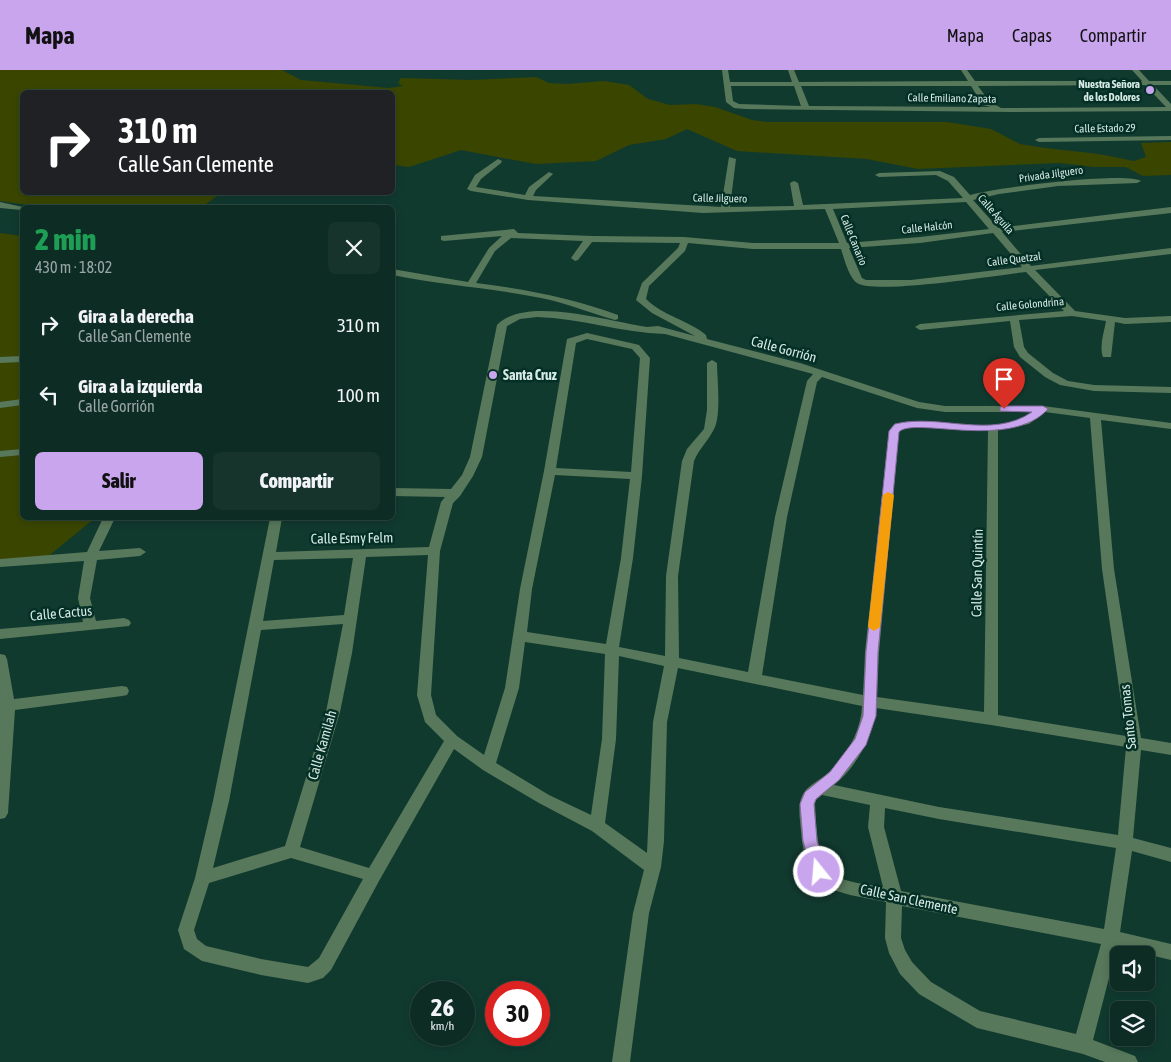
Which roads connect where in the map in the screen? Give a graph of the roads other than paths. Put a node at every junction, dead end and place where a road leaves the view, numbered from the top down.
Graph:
1 (725, 70) edge
2 (791, 70) edge
3 (964, 70) edge
4 (1135, 70) edge
5 (1148, 83) junction
6 (1171, 83) edge
7 (728, 84) junction
8 (796, 84) junction
9 (972, 84) junction
10 (806, 108) junction
11 (1171, 108) edge
12 (1010, 110) junction
13 (1171, 138) edge
14 (1039, 140) dead end
15 (732, 159) dead end
16 (498, 161) dead end
17 (549, 174) dead end
18 (880, 175) dead end
19 (1137, 181) dead end
20 (794, 183) dead end
21 (528, 198) junction
22 (968, 199) junction
23 (0, 205) edge
24 (828, 207) junction
25 (20, 208) edge
26 (798, 208) junction
27 (725, 210) junction
28 (1171, 210) edge
29 (996, 231) junction
30 (538, 236) junction
31 (444, 238) dead end
32 (589, 239) junction
33 (684, 240) junction
34 (844, 246) junction
35 (1171, 251) edge
36 (574, 258) dead end
37 (1029, 269) junction
38 (395, 273) edge
39 (859, 281) joint
40 (470, 286) junction
41 (1072, 313) junction
42 (1014, 318) junction
43 (1171, 319) edge
44 (1111, 320) junction
45 (920, 327) dead end
46 (664, 331) junction
47 (704, 341) junction
48 (1107, 356) dead end
49 (20, 359) edge
50 (0, 360) edge
51 (712, 363) dead end
52 (820, 373) junction
53 (1171, 390) edge
54 (20, 402) edge
55 (0, 405) edge
56 (1043, 409) junction
57 (1095, 415) junction
58 (1171, 426) edge
59 (993, 428) junction
60 (20, 452) edge
61 (0, 454) edge
62 (550, 471) junction
63 (636, 476) junction
64 (395, 492) edge
65 (456, 492) junction
66 (108, 520) edge
67 (276, 520) edge
68 (434, 551) junction
69 (140, 552) dead end
70 (360, 553) junction
71 (91, 556) junction
72 (270, 556) junction
73 (0, 563) edge
74 (349, 619) junction
75 (124, 623) dead end
76 (91, 626) junction
77 (255, 626) junction
78 (0, 634) edge
79 (520, 636) junction
80 (612, 650) junction
81 (0, 659) edge
82 (672, 662) junction
83 (754, 679) junction
84 (122, 691) dead end
85 (871, 702) junction
86 (4, 706) edge
87 (990, 719) junction
88 (452, 740) junction
89 (1134, 743) junction
90 (1171, 749) edge
91 (488, 766) junction
92 (819, 788) junction
93 (878, 800) junction
94 (0, 813) edge
95 (597, 826) junction
96 (1125, 843) junction
97 (291, 851) junction
98 (1171, 855) edge
99 (653, 867) junction
100 (373, 876) junction
101 (202, 878) junction
102 (894, 897) junction
103 (1111, 938) junction
104 (1171, 952) edge
105 (1083, 1045) junction
106 (621, 1062) edge
107 (1129, 1062) edge

1 - 7 street
2 - 8 street
3 - 9 street
4 - 5 street
5 - 6 street
5 - 9 street
5 - 11 street
7 - 8 street
7 - 10 street, Calle Emiliano Zapata
8 - 9 street
8 - 10 street
9 - 12 street
10 - 12 street, Calle Emiliano Zapata
11 - 12 street, Calle Emiliano Zapata
13 - 14 street, Calle Estado 29
15 - 27 street
16 - 21 street, Calle Jilguero
17 - 21 street
18 - 22 street, Calle Águila
19 - 22 street, Privada Jilguero
20 - 26 street
21 - 27 street, Calle Jilguero
22 - 24 street, Calle Jilguero
22 - 29 street, Calle Águila
23 - 25 street
24 - 26 street, Calle Jilguero
24 - 34 street, Calle Canario
26 - 27 street, Calle Jilguero
28 - 29 street, Calle Halcón
29 - 34 street, Calle Halcón
29 - 37 street, Calle Águila
30 - 31 street
30 - 32 street, Calle Halcón
30 - 40 street, Calle Halcón
32 - 33 street, Calle Halcón
32 - 36 street
33 - 34 street, Calle Halcón
33 - 47 street
34 - 39 street, Calle Canario
35 - 37 street, Calle Quetzal
37 - 39 street, Calle Quetzal
37 - 41 street, Calle Águila
38 - 40 street, Calle Gorrión
40 - 46 street, Calle Gorrión
41 - 42 street, Calle Golondrina
41 - 44 street, Calle Golondrina
42 - 45 street, Calle Golondrina
42 - 53 street
43 - 44 street, Calle Golondrina
44 - 48 street
46 - 47 street, Calle Gorrión
46 - 65 street
47 - 52 street, Calle Gorrión
49 - 50 street
51 - 82 street
52 - 56 street, Calle Gorrión
52 - 83 street
54 - 55 street
56 - 57 street, Calle Gorrión
56 - 59 street, Calle San Clemente
57 - 58 street, Calle Gorrión
57 - 89 street, Santo Tomas
59 - 85 street, Calle San Clemente
59 - 87 street, Calle San Quintín
60 - 61 street
62 - 63 street
62 - 63 street
62 - 79 street
63 - 80 street
64 - 65 street
65 - 68 street
66 - 71 street
67 - 72 street
68 - 70 street, Calle Esmy Felm
68 - 88 street
69 - 71 street
70 - 72 street, Calle Esmy Felm
70 - 74 street, Calle Kamilah
71 - 73 street
71 - 76 street
72 - 77 street
74 - 77 street
74 - 97 street, Calle Kamilah
75 - 76 street, Calle Cactus
76 - 78 street, Calle Cactus
77 - 101 street
79 - 80 street
79 - 91 street
80 - 82 street
80 - 95 street
81 - 86 street
82 - 83 street
82 - 99 street
83 - 85 street
84 - 86 street
85 - 87 street
85 - 92 street, Calle San Clemente
86 - 94 street
87 - 89 street
88 - 91 street
88 - 100 street
89 - 90 street
89 - 96 street, Santo Tomas
91 - 95 street
92 - 93 street
92 - 102 street, Calle San Clemente
93 - 96 street
93 - 102 street
95 - 99 street
96 - 98 street
96 - 103 street, Santo Tomas
97 - 100 street
97 - 101 street
99 - 106 street
100 - 101 street
102 - 103 street, Calle San Clemente
102 - 105 street
103 - 104 street, Calle San Clemente
103 - 105 street, Santo Tomas
105 - 107 street

